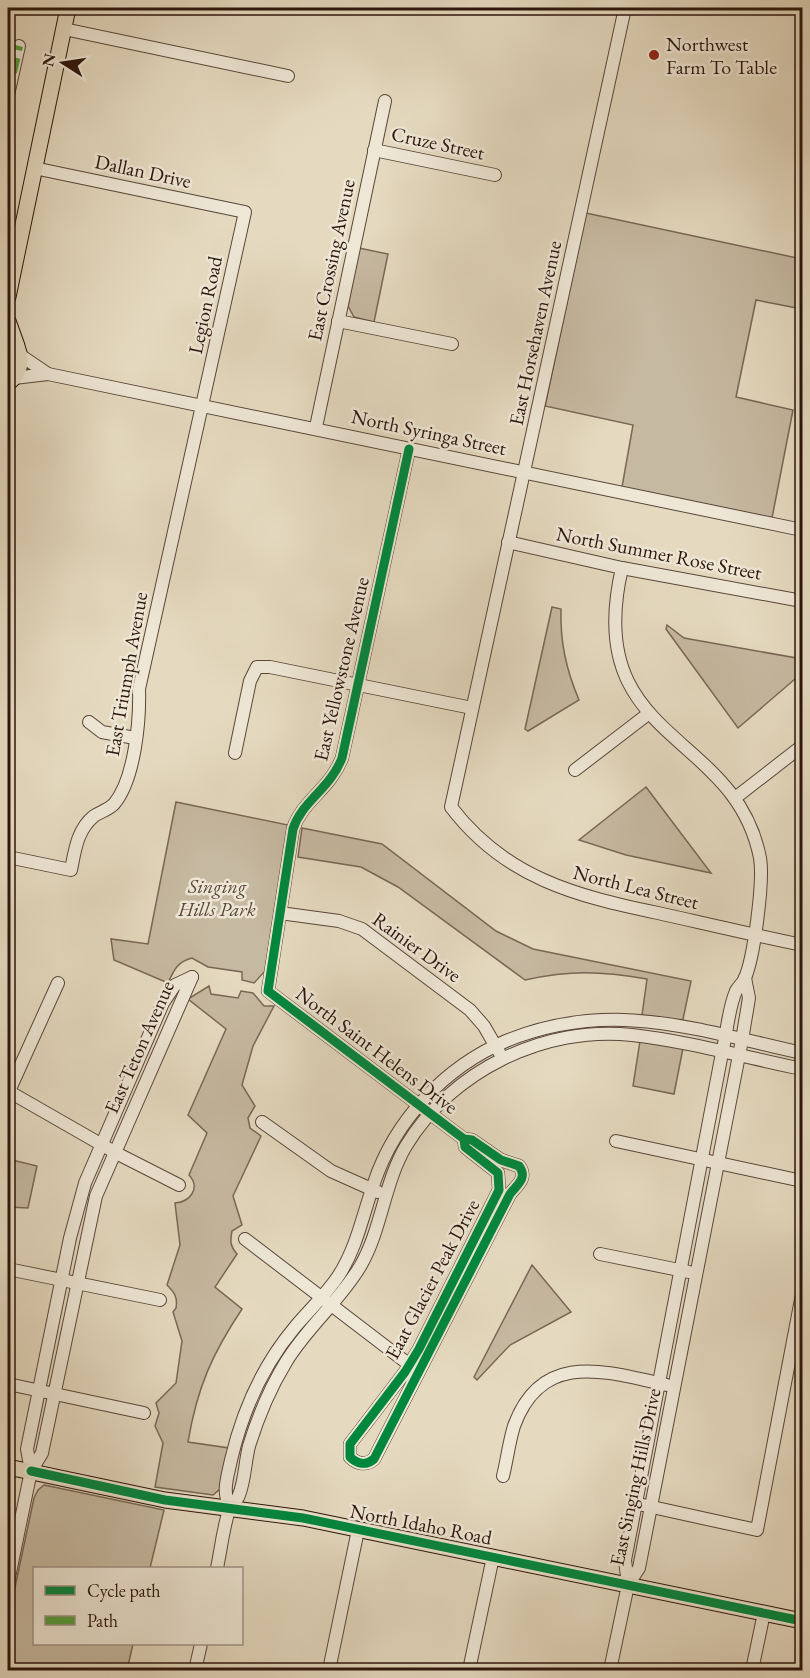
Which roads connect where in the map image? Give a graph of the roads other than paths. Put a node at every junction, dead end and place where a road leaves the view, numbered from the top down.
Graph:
1 (68, 8) edge
2 (625, 8) edge
3 (64, 29) junction
4 (19, 46) dead end
5 (288, 76) dead end
6 (8, 95) edge
7 (385, 100) dead end
8 (374, 150) junction
9 (34, 168) junction
10 (495, 175) dead end
11 (245, 212) joint
12 (8, 297) edge
13 (8, 321) edge
14 (338, 321) junction
15 (452, 344) dead end
16 (15, 346) edge
17 (48, 374) junction
18 (11, 380) edge
19 (204, 405) junction
20 (316, 427) junction
21 (409, 448) junction
22 (524, 473) junction
23 (802, 530) edge
24 (508, 542) junction
25 (622, 568) junction
26 (802, 601) edge
27 (358, 685) junction
28 (472, 708) junction
29 (648, 714) junction
30 (89, 722) dead end
31 (135, 738) junction
32 (802, 746) edge
33 (235, 753) dead end
34 (575, 770) dead end
35 (735, 798) junction
36 (451, 807) joint
37 (8, 857) edge
38 (280, 913) junction
39 (754, 935) junction
40 (802, 945) edge
41 (745, 978) junction
42 (58, 983) dead end
43 (268, 991) joint
44 (726, 1036) junction
45 (742, 1040) junction
46 (496, 1046) junction
47 (722, 1053) junction
48 (802, 1053) edge
49 (739, 1056) junction
50 (503, 1058) junction
51 (802, 1070) edge
52 (8, 1091) edge
53 (420, 1103) junction
54 (431, 1112) junction
55 (262, 1122) dead end
56 (464, 1139) junction
57 (616, 1141) dead end
58 (101, 1145) junction
59 (113, 1152) junction
60 (702, 1160) junction
61 (718, 1163) junction
62 (522, 1169) joint
63 (500, 1178) joint
64 (802, 1181) edge
65 (179, 1185) dead end
66 (371, 1190) junction
67 (385, 1195) junction
68 (245, 1239) dead end
69 (600, 1254) dead end
70 (8, 1269) edge
71 (681, 1270) junction
72 (696, 1273) junction
73 (61, 1281) junction
74 (76, 1283) junction
75 (802, 1294) edge
76 (322, 1297) junction
77 (160, 1300) dead end
78 (333, 1305) junction
79 (414, 1368) junction
80 (8, 1384) edge
81 (659, 1384) junction
82 (674, 1387) junction
83 (39, 1391) junction
84 (53, 1394) junction
85 (144, 1413) dead end
86 (8, 1467) edge
87 (31, 1471) junction
88 (503, 1476) dead end
89 (636, 1503) junction
90 (650, 1506) junction
91 (230, 1508) junction
92 (358, 1530) junction
93 (12, 1538) edge
94 (493, 1557) junction
95 (217, 1567) edge
96 (8, 1582) edge
97 (628, 1585) junction
98 (764, 1613) junction
99 (802, 1621) edge
100 (201, 1645) edge
101 (195, 1671) edge
102 (329, 1671) edge
103 (469, 1671) edge
104 (610, 1671) edge
105 (752, 1671) edge

1 - 3 main road
2 - 22 street, East Horsehaven Avenue
3 - 5 street
3 - 9 main road
4 - 6 street
7 - 8 street, East Crossing Avenue
8 - 10 street, Cruze Street
8 - 14 street, East Crossing Avenue
9 - 11 street, Dallan Drive
9 - 12 main road
11 - 19 street, Legion Road
13 - 16 main road
14 - 15 street
14 - 20 street, East Crossing Avenue
16 - 17 street, North Syringa Street
16 - 18 main road
17 - 18 street, North Syringa Street
17 - 19 street, North Syringa Street
19 - 20 street, North Syringa Street
19 - 31 street, East Triumph Avenue
20 - 21 street, North Syringa Street
21 - 22 street, North Syringa Street
21 - 27 street, East Yellowstone Avenue
22 - 23 street, North Syringa Street
22 - 24 street, East Horsehaven Avenue
24 - 25 street, North Summer Rose Street
24 - 28 street, East Horsehaven Avenue
25 - 26 street, North Summer Rose Street
25 - 29 street, East Singing Hills Drive
27 - 28 street
27 - 33 street
27 - 38 street, East Yellowstone Avenue
28 - 36 street, East Horsehaven Avenue
29 - 34 street
29 - 35 street, East Singing Hills Drive
30 - 31 street
31 - 37 street, East Triumph Avenue
32 - 35 street
35 - 39 street, East Singing Hills Drive
36 - 39 street, North Lea Street
38 - 43 street, East Yellowstone Avenue
38 - 46 street, Rainier Drive
39 - 40 street, North Lea Street
39 - 41 street, East Singing Hills Drive
41 - 44 street, East Singing Hills Drive
41 - 45 street, East Singing Hills Drive
42 - 52 street
43 - 53 street, North Saint Helens Drive
44 - 45 street
44 - 46 street
44 - 47 street, East Singing Hills Drive
45 - 48 street
45 - 49 street, East Singing Hills Drive
46 - 50 street, Rainier Drive
46 - 53 street
47 - 49 street
47 - 50 street
47 - 60 street, East Singing Hills Drive
49 - 51 street
49 - 61 street, East Singing Hills Drive
50 - 54 street
52 - 58 street
53 - 54 street, North Saint Helens Drive
53 - 66 street
54 - 56 street, North Saint Helens Drive
54 - 67 street
55 - 66 street
56 - 62 street, North Saint Helens Drive
56 - 63 street, North Saint Helens Drive
57 - 60 street
58 - 59 street
58 - 59 street, East Teton Avenue
58 - 73 street, East Teton Avenue
59 - 65 street
59 - 74 street, East Teton Avenue
60 - 61 street
60 - 71 street, East Singing Hills Drive
61 - 64 street
61 - 72 street, East Singing Hills Drive
62 - 79 street, Eaat Glacier Peak Drive
63 - 79 street, Eaat Glacier Peak Drive
66 - 67 street
66 - 76 street
67 - 78 street
68 - 76 street
69 - 71 street
70 - 73 street
71 - 72 street
71 - 81 street, East Singing Hills Drive
72 - 82 street, East Singing Hills Drive
73 - 74 street
73 - 83 street, East Teton Avenue
74 - 77 street
74 - 84 street, East Teton Avenue
75 - 90 street
76 - 78 street
76 - 91 street
78 - 79 street
78 - 91 street
79 - 79 street, Eaat Glacier Peak Drive
80 - 83 street
81 - 82 street
81 - 88 street
81 - 89 street, East Singing Hills Drive
82 - 90 street, East Singing Hills Drive
83 - 84 street
83 - 87 street, East Teton Avenue
84 - 85 street
84 - 87 street, East Teton Avenue
86 - 87 main road, North Idaho Road
87 - 91 main road, North Idaho Road
87 - 93 street
89 - 90 street
89 - 97 street, East Singing Hills Drive
90 - 97 street, East Singing Hills Drive
91 - 92 main road, North Idaho Road
91 - 95 street
92 - 94 main road, North Idaho Road
92 - 102 street
93 - 96 street
94 - 97 main road, North Idaho Road
94 - 103 street
97 - 98 main road, North Idaho Road
97 - 104 street
98 - 99 main road, North Idaho Road
98 - 105 street
100 - 101 street

